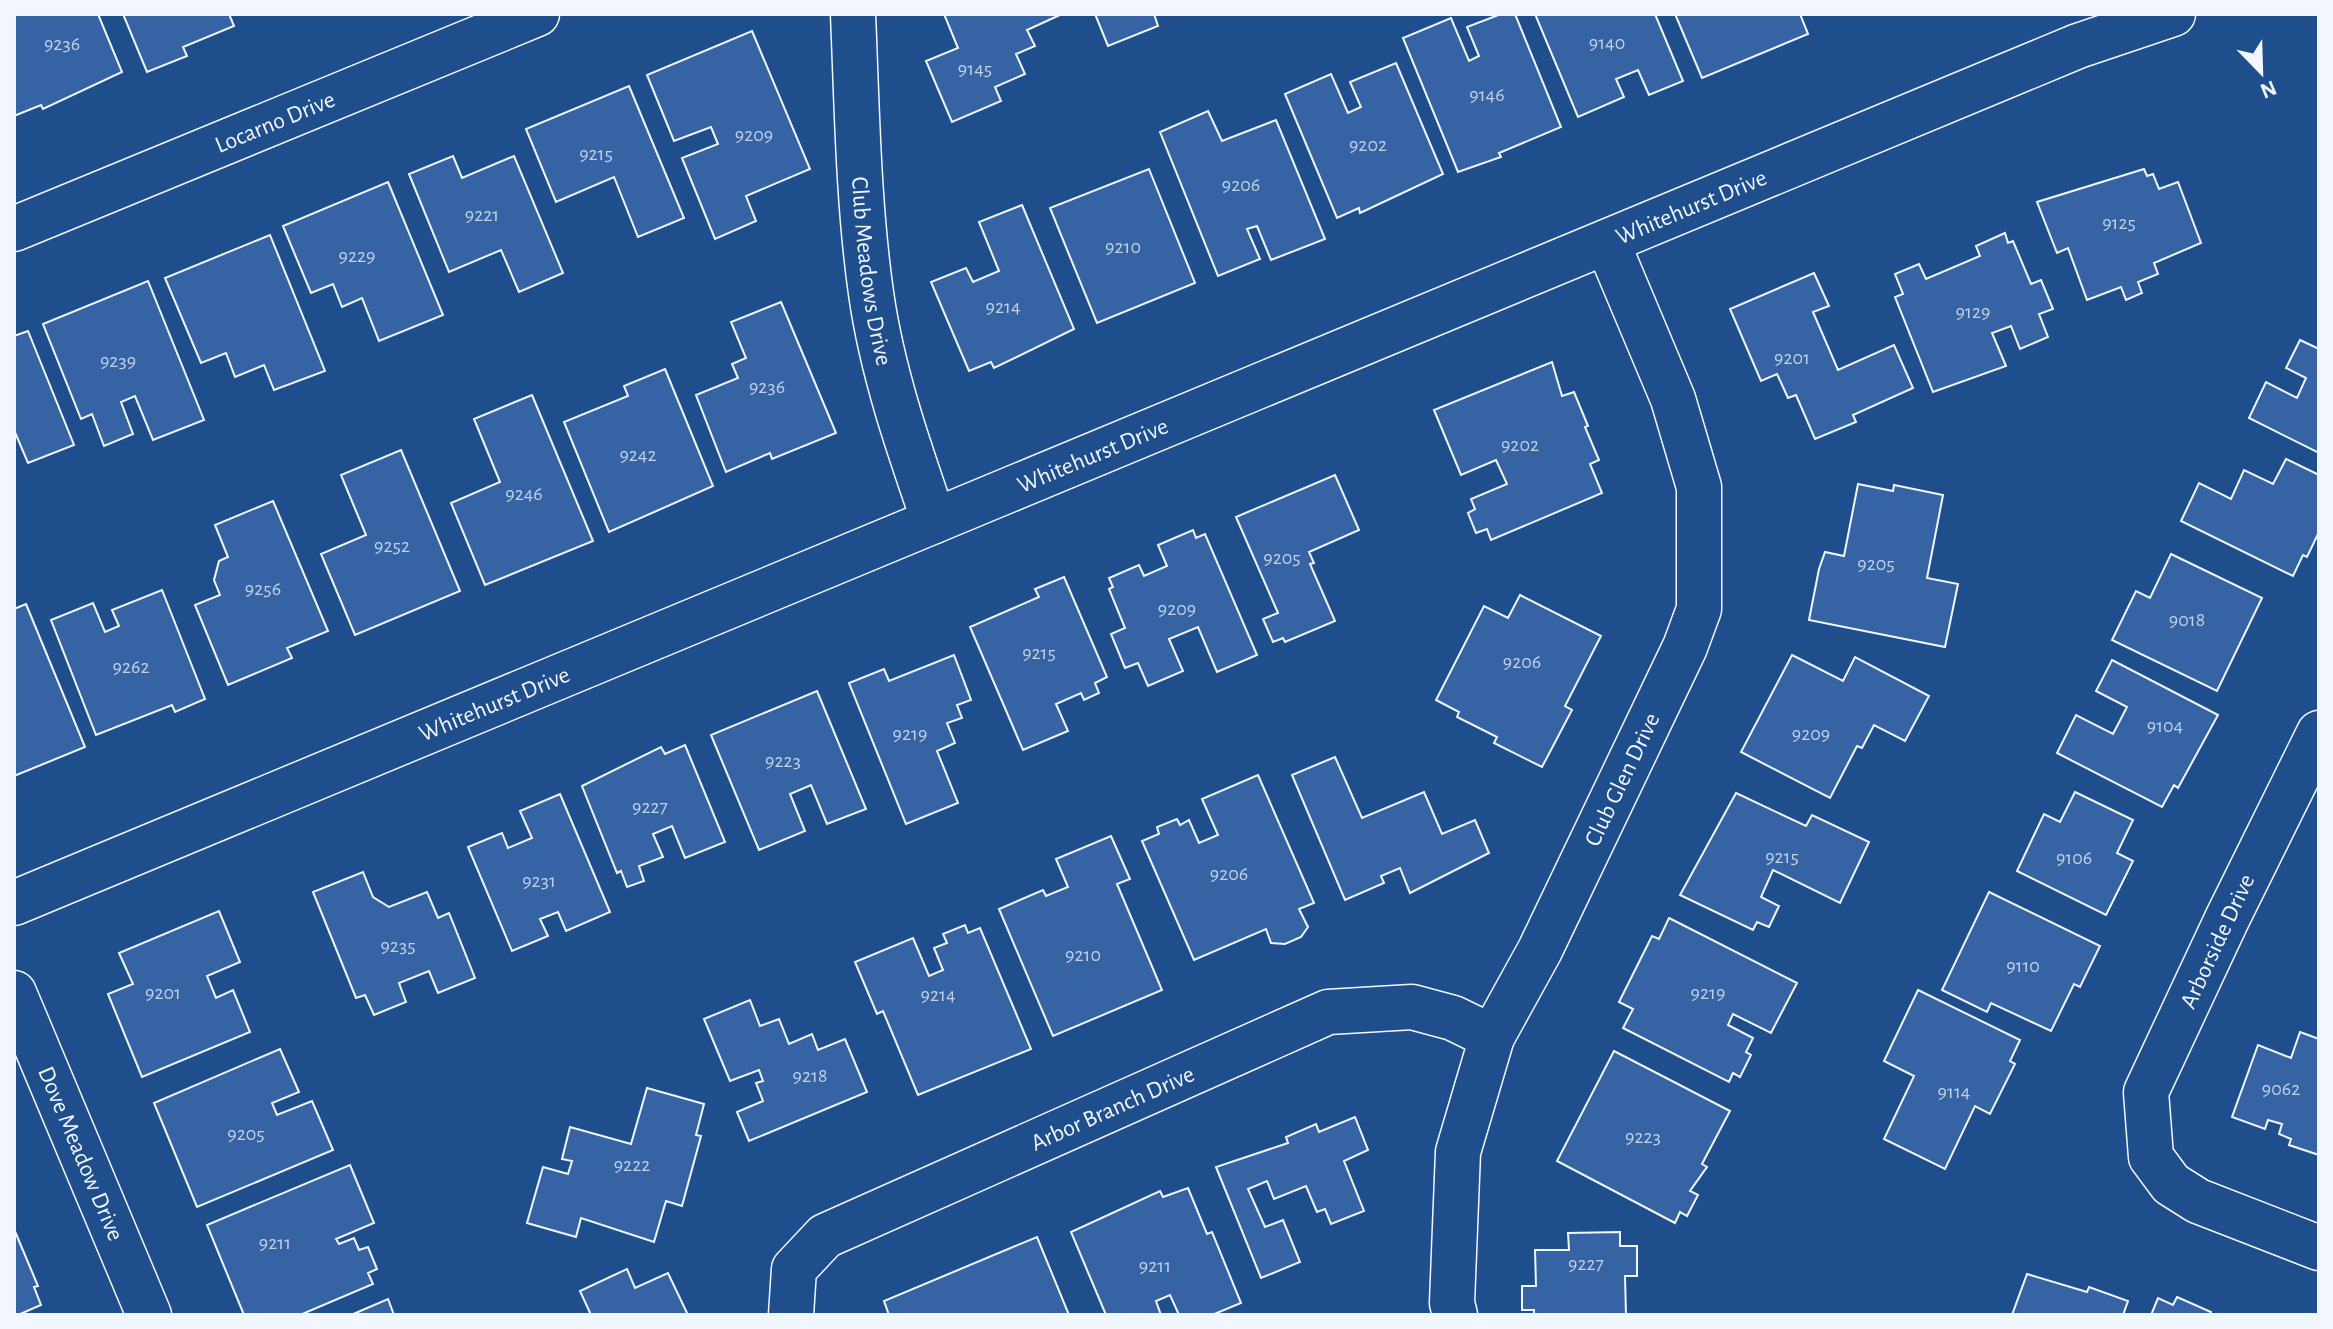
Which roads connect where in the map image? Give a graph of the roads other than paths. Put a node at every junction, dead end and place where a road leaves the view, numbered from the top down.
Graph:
1 (537, 14) edge
2 (853, 14) edge
3 (2173, 14) edge
4 (14, 229) edge
5 (1607, 242) junction
6 (934, 521) junction
7 (2319, 733) edge
8 (14, 903) edge
9 (14, 993) edge
10 (1492, 1037) junction
11 (2319, 1248) edge
12 (149, 1315) edge
13 (791, 1315) edge
14 (1455, 1315) edge

1 - 4 street, Locarno Drive
2 - 6 street, Club Meadows Drive
3 - 5 street, Whitehurst Drive
5 - 6 street, Whitehurst Drive
5 - 10 street, Club Glen Drive
6 - 8 street, Whitehurst Drive
7 - 11 street, Arborside Drive
9 - 12 street, Dove Meadow Drive
10 - 13 street, Arbor Branch Drive
10 - 14 street, Club Glen Drive

